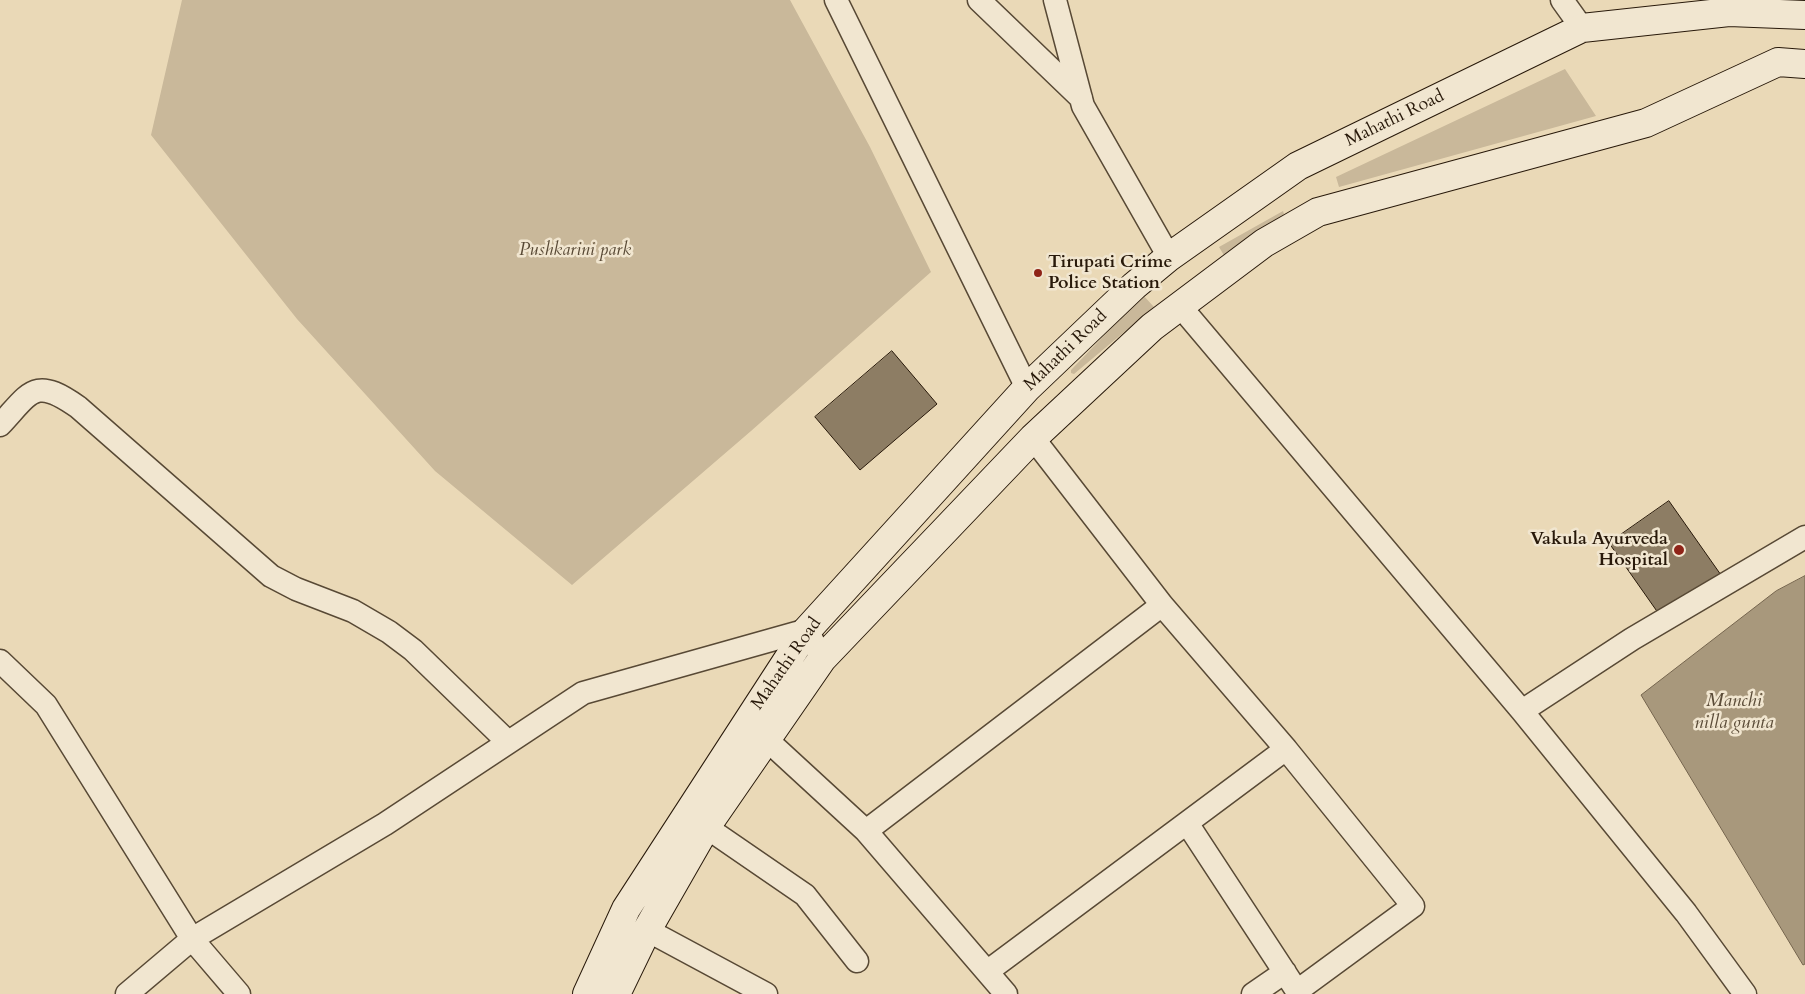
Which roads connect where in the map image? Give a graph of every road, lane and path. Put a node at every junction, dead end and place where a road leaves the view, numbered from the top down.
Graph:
1 (836, 0) edge
2 (979, 0) edge
3 (1055, 0) edge
4 (1562, 0) edge
5 (1805, 15) edge
6 (1582, 28) junction
7 (1805, 64) edge
8 (1080, 98) junction
9 (1169, 257) junction
10 (1180, 306) junction
11 (1028, 388) junction
12 (0, 425) edge
13 (1033, 438) junction
14 (1805, 537) edge
15 (1162, 605) junction
16 (807, 630) junction
17 (822, 659) junction
18 (0, 661) edge
19 (1522, 711) junction
20 (766, 739) junction
21 (508, 742) junction
22 (1286, 749) junction
23 (1187, 823) junction
24 (706, 826) junction
25 (866, 832) junction
26 (646, 930) junction
27 (192, 939) junction
28 (857, 961) dead end
29 (988, 971) junction
30 (1284, 972) junction
31 (1741, 993) edge
32 (127, 994) edge
33 (239, 994) edge
34 (587, 994) edge
35 (616, 994) edge
36 (766, 994) edge
37 (1006, 994) edge
38 (1253, 994) edge

1 - 11 street
2 - 8 street
3 - 8 street
4 - 6 street
5 - 6 street, Mahathi Road
6 - 9 street, Mahathi Road
7 - 10 street, Mahathi Road
8 - 9 street
9 - 11 street, Mahathi Road
10 - 13 street, Mahathi Road
10 - 19 street
11 - 16 street, Mahathi Road
12 - 21 street
13 - 15 street
13 - 17 street, Mahathi Road
14 - 19 street
15 - 22 street
15 - 25 street
16 - 17 street
16 - 21 street
16 - 34 street, Mahathi Road
17 - 20 street, Mahathi Road
18 - 27 street
19 - 31 street
20 - 24 street, Mahathi Road
20 - 25 street
21 - 27 street
22 - 23 street
22 - 30 street
23 - 29 street
23 - 30 street
24 - 26 street, Mahathi Road
24 - 28 street
25 - 29 street
26 - 35 street, Mahathi Road
26 - 36 street
27 - 32 street
27 - 33 street
29 - 37 street
30 - 38 street

